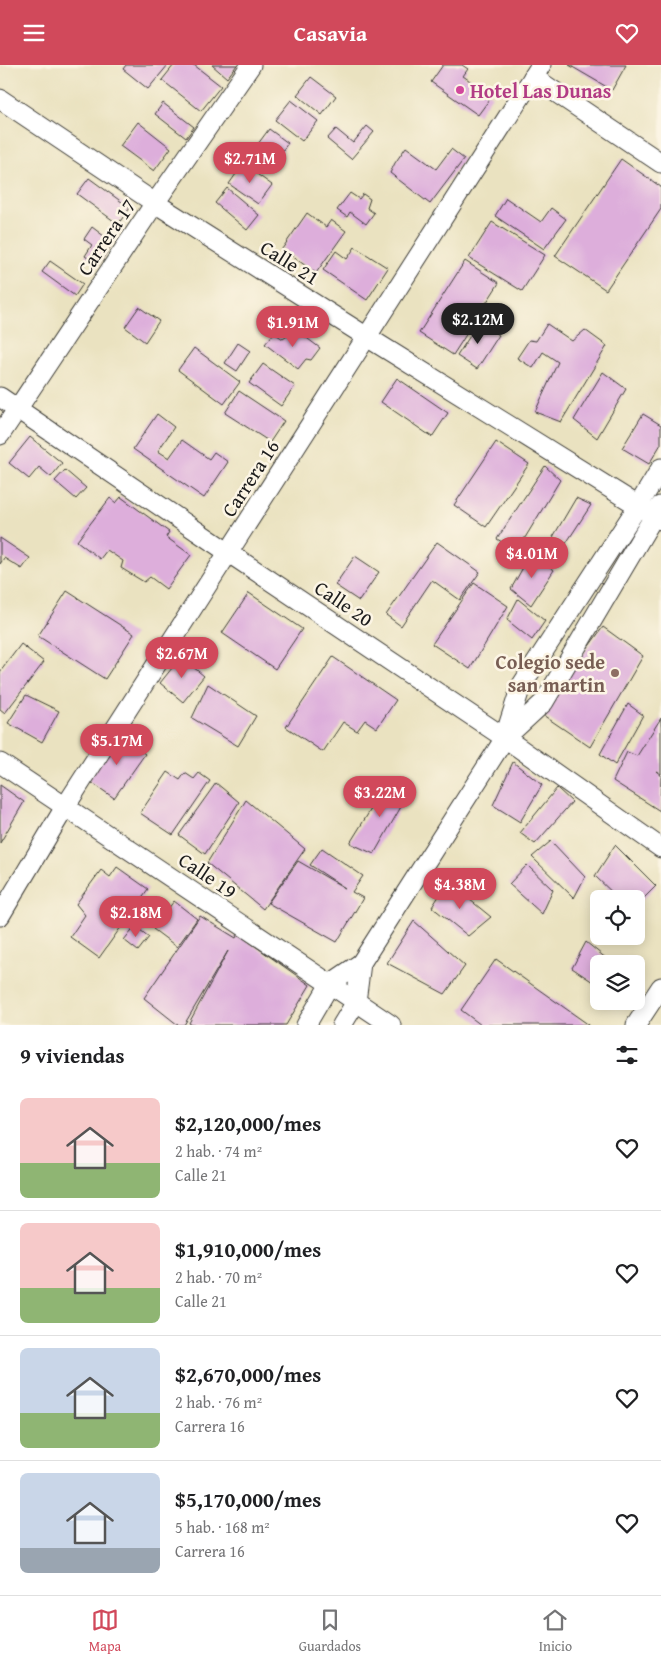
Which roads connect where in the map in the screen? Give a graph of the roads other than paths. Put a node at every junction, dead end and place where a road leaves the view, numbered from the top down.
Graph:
1 (251, 65) edge
2 (537, 71) edge
3 (0, 99) edge
4 (661, 163) edge
5 (155, 203) junction
6 (367, 337) junction
7 (0, 397) edge
8 (18, 409) junction
9 (0, 435) edge
10 (661, 469) edge
11 (638, 506) junction
12 (659, 514) edge
13 (229, 553) junction
14 (505, 738) junction
15 (0, 763) edge
16 (65, 807) junction
17 (661, 848) edge
18 (0, 916) edge
19 (361, 963) junction
20 (330, 984) junction
21 (661, 987) edge
22 (356, 1001) junction
23 (306, 1025) edge
24 (342, 1025) edge
25 (391, 1025) edge
26 (636, 1025) edge

1 - 5 street, Carrera 17
2 - 4 street
2 - 6 street, Carrera 16
3 - 5 street, Calle 21
5 - 6 street, Calle 21
5 - 8 street, Carrera 17
6 - 11 street, Calle 21
6 - 13 street, Carrera 16
7 - 8 street, Calle 20
8 - 9 street, Carrera 17
8 - 13 street, Calle 20
10 - 11 street
11 - 12 street, Calle 21
11 - 14 street
12 - 14 street
13 - 14 street, Calle 20
13 - 16 street, Carrera 16
14 - 17 street, Calle 20
14 - 19 street
15 - 16 street, Calle 19
16 - 18 street, Carrera 16
16 - 20 street, Calle 19
19 - 20 street
19 - 22 street
20 - 22 street, Calle 19
20 - 23 street
21 - 26 street
22 - 24 street
22 - 25 street, Calle 19

